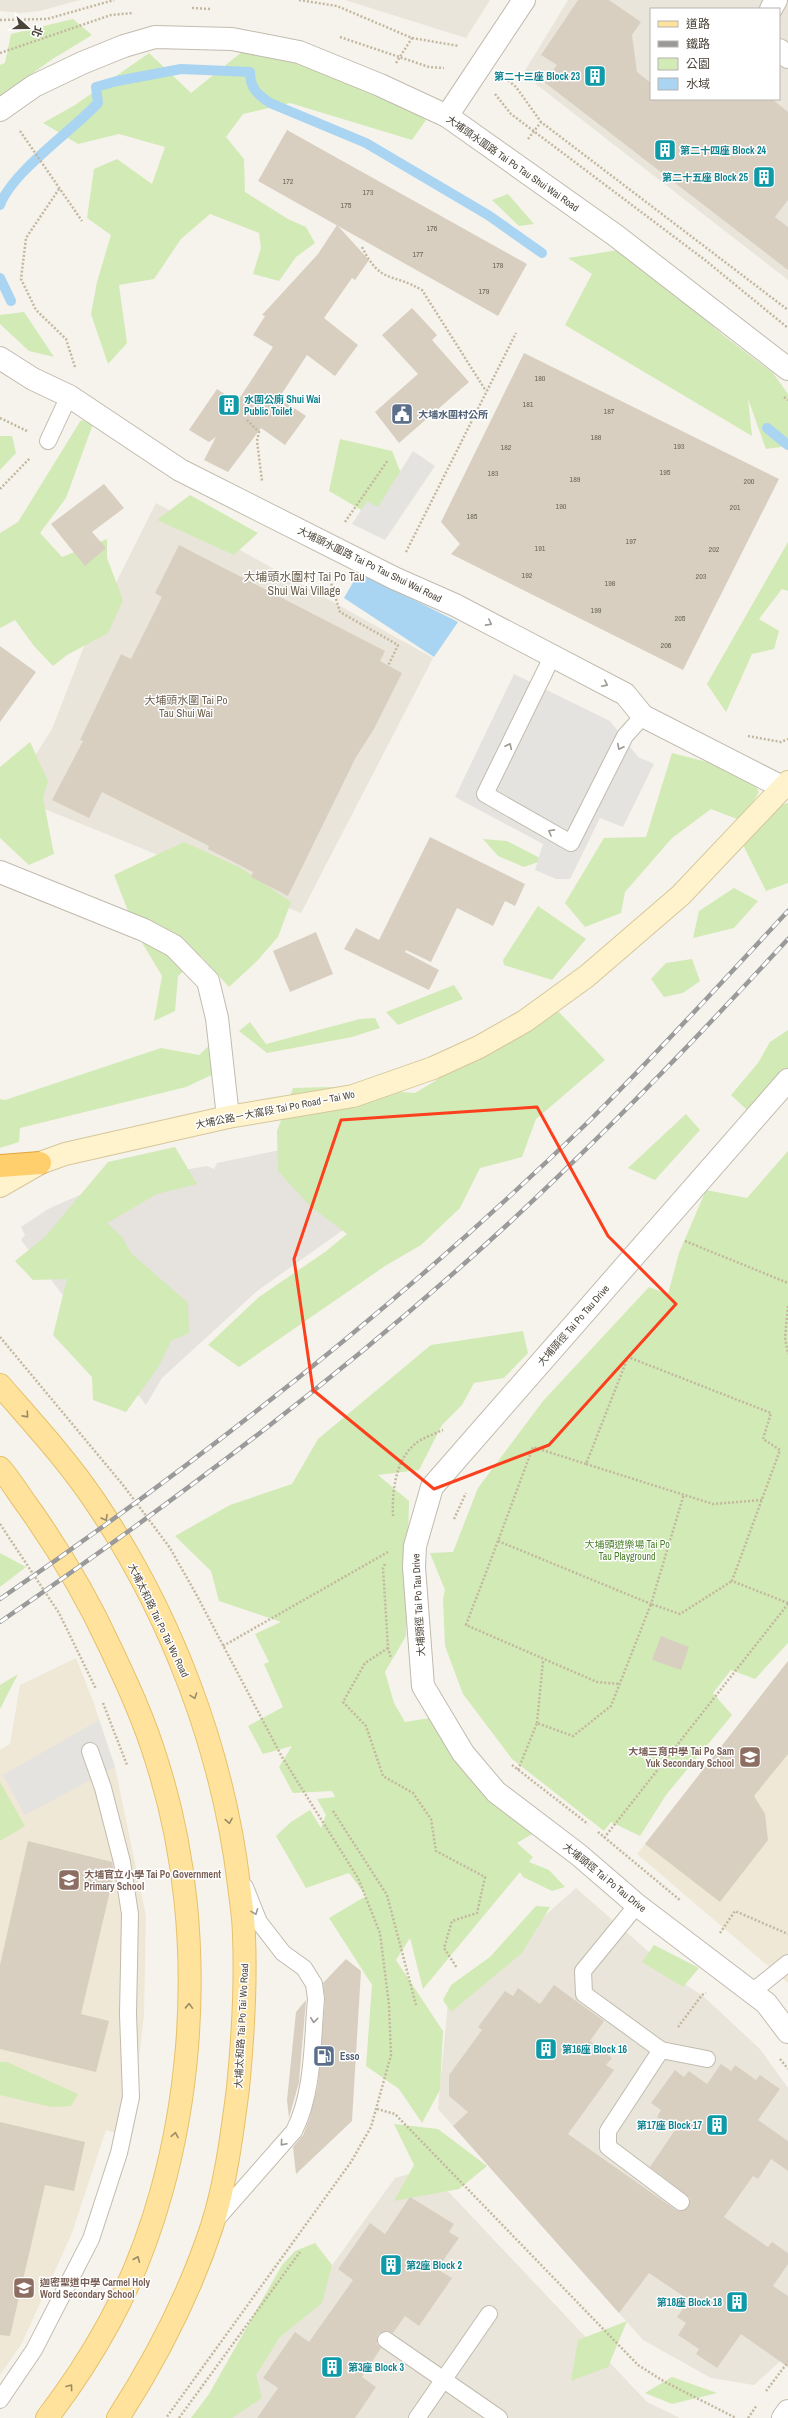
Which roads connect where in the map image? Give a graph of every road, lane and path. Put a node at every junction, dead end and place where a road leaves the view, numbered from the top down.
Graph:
1 (114, 0) edge
2 (299, 0) edge
3 (524, 0) edge
4 (0, 20) edge
5 (780, 51) edge
6 (788, 57) edge
7 (483, 61) junction
8 (0, 110) edge
9 (447, 116) junction
10 (18, 129) dead end
11 (59, 189) junction
12 (82, 221) dead end
13 (362, 247) dead end
14 (788, 310) edge
15 (516, 333) dead end
16 (0, 358) edge
17 (788, 369) edge
18 (486, 392) junction
19 (69, 396) junction
20 (247, 420) dead end
21 (48, 441) joint
22 (388, 460) dead end
23 (262, 486) dead end
24 (0, 489) edge
25 (343, 524) dead end
26 (339, 550) junction
27 (394, 578) junction
28 (552, 657) junction
29 (388, 666) dead end
30 (643, 716) junction
31 (786, 785) edge
32 (0, 872) edge
33 (788, 1080) edge
34 (228, 1117) junction
35 (40, 1163) junction
36 (0, 1166) edge
37 (0, 1186) edge
38 (681, 1240) dead end
39 (788, 1283) edge
40 (788, 1306) edge
41 (788, 1354) edge
42 (0, 1386) edge
43 (446, 1428) dead end
44 (586, 1464) junction
45 (0, 1468) edge
46 (468, 1489) dead end
47 (684, 1494) junction
48 (762, 1500) junction
49 (393, 1518) dead end
50 (453, 1521) dead end
51 (498, 1540) junction
52 (388, 1556) dead end
53 (386, 1562) dead end
54 (732, 1581) junction
55 (651, 1604) junction
56 (788, 1604) edge
57 (223, 1646) dead end
58 (388, 1648) junction
59 (543, 1661) junction
60 (392, 1662) dead end
61 (620, 1684) junction
62 (537, 1723) junction
63 (90, 1751) dead end
64 (507, 1761) dead end
65 (518, 1770) junction
66 (333, 1811) dead end
67 (605, 1837) junction
68 (579, 1855) junction
69 (236, 1863) junction
70 (684, 1903) dead end
71 (637, 1905) junction
72 (714, 1928) dead end
73 (720, 1934) junction
74 (788, 1934) edge
75 (726, 1938) dead end
76 (788, 1963) edge
77 (458, 1968) dead end
78 (712, 1990) dead end
79 (752, 1992) junction
80 (416, 2005) dead end
81 (788, 2032) edge
82 (661, 2050) junction
83 (778, 2057) dead end
84 (707, 2059) dead end
85 (788, 2069) edge
86 (378, 2109) dead end
87 (681, 2202) dead end
88 (212, 2225) junction
89 (300, 2252) dead end
90 (489, 2314) dead end
91 (386, 2340) dead end
92 (444, 2380) junction
93 (0, 2400) edge
94 (788, 2411) edge
95 (47, 2418) edge
96 (118, 2418) edge
97 (180, 2418) edge
98 (417, 2418) edge
99 (499, 2418) edge
100 (736, 2418) edge
101 (783, 2418) edge

1 - 4 path
2 - 7 path
3 - 7 street
5 - 6 street
7 - 9 street
7 - 14 path
8 - 9 street, 大埔頭水圍路 Tai Po Tau Shui Wai Road
9 - 17 street, 大埔頭水圍路 Tai Po Tau Shui Wai Road
10 - 11 path
11 - 12 path
11 - 19 path
13 - 18 path
15 - 18 path
16 - 19 street, 大埔頭水圍路 Tai Po Tau Shui Wai Road
18 - 27 path
19 - 21 lane
19 - 26 street, 大埔頭水圍路 Tai Po Tau Shui Wai Road
20 - 23 path
21 - 24 path
22 - 25 path
26 - 27 street, 大埔頭水圍路 Tai Po Tau Shui Wai Road
26 - 29 path
27 -> 28 street, 大埔頭水圍路 Tai Po Tau Shui Wai Road
28 -> 30 street, 大埔頭水圍路 Tai Po Tau Shui Wai Road
30 -> 28 lane
30 - 31 street, 大埔頭水圍路 Tai Po Tau Shui Wai Road
31 - 34 main road, 大埔公路－大窩段 Tai Po Road – Tai Wo
32 - 34 street
33 - 68 street, 大埔頭徑 Tai Po Tau Drive
34 - 35 main road, 大埔公路－大窩段 Tai Po Road – Tai Wo
35 - 36 highway
35 - 37 main road, 大埔公路－大窩段 Tai Po Road – Tai Wo
38 - 39 path
40 - 41 path
42 -> 69 main road, 大埔太和路 Tai Po Tai Wo Road
43 - 49 path
44 - 47 path
44 - 48 path
44 - 51 path
95 -> 45 main road
46 - 50 path
47 - 48 path
47 - 55 path
48 - 54 path
51 - 55 path
51 - 59 path
52 - 57 path
53 - 58 path
54 - 55 path
54 - 56 path
55 - 61 path
56 - 67 path
58 - 60 path
58 - 77 path
59 - 61 path
59 - 62 path
61 - 62 path
62 - 65 path
63 - 93 lane
64 - 65 path
65 - 67 path
66 - 80 path
67 - 68 path
67 - 70 path
68 - 71 street, 大埔頭徑 Tai Po Tau Drive
69 - 88 main road, 大埔太和路 Tai Po Tai Wo Road
69 -> 88 lane
71 - 79 street, 大埔頭徑 Tai Po Tau Drive
71 - 82 lane
72 - 73 path
73 - 74 path
73 - 75 path
76 - 79 lane
78 - 82 path
79 - 81 street, 大埔頭徑 Tai Po Tau Drive
82 - 84 lane
82 - 87 lane
83 - 85 path
86 - 100 path
88 - 96 main road, 大埔太和路 Tai Po Tai Wo Road
89 - 97 path
90 - 92 lane
91 - 92 lane
92 - 98 lane
92 - 99 lane
94 - 101 street

